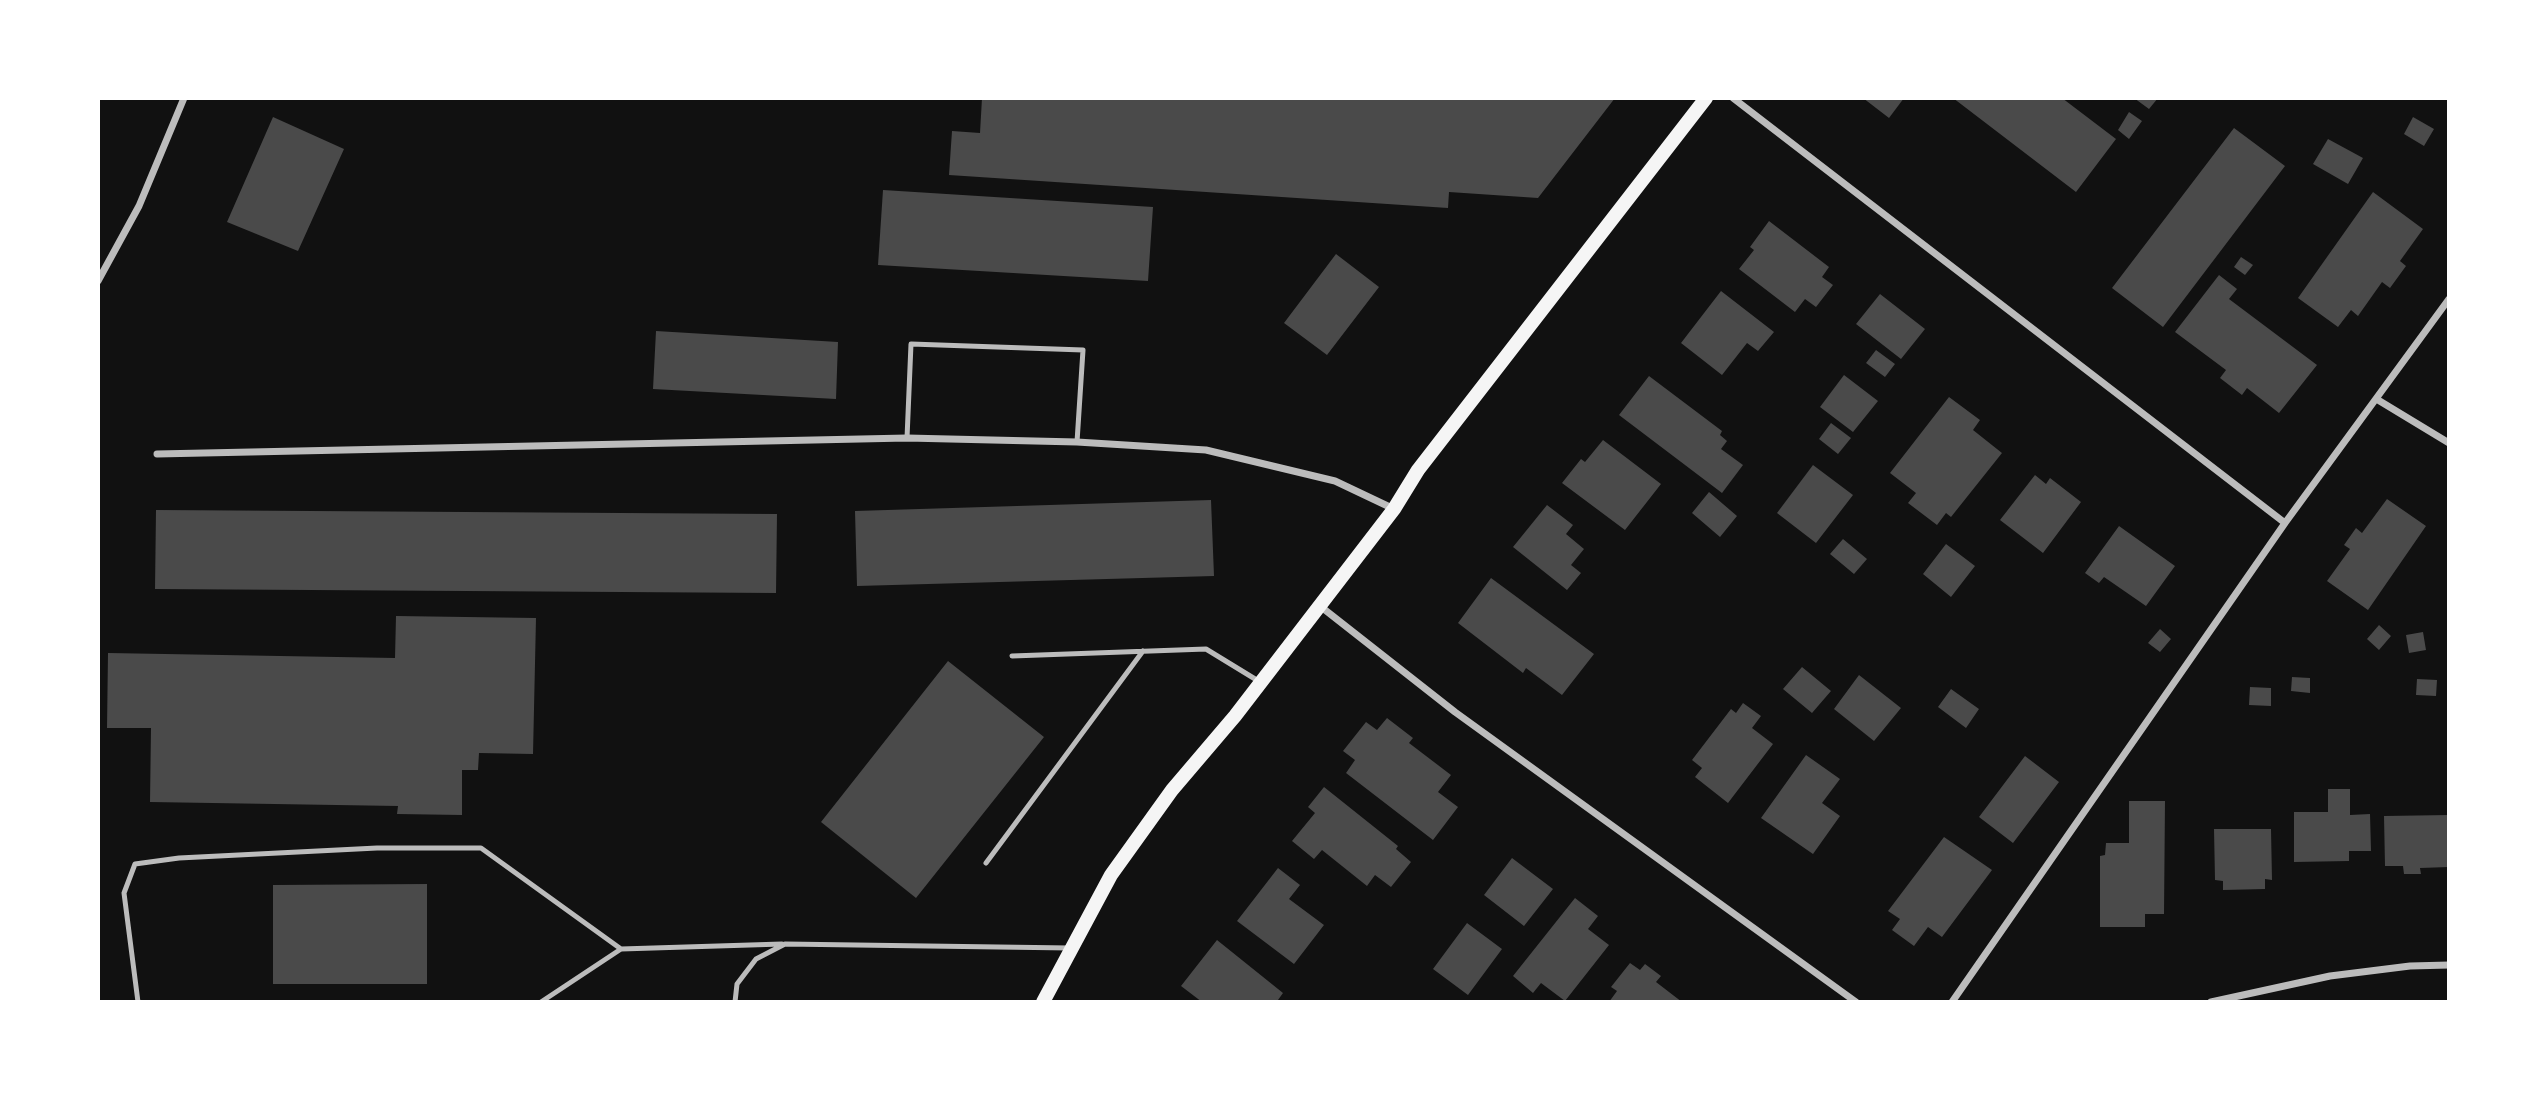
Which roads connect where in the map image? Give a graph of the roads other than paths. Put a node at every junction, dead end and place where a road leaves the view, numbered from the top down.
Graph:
1 (184, 98) edge
2 (1706, 98) edge
3 (1733, 98) edge
4 (98, 281) edge
5 (2449, 299) edge
6 (2378, 400) junction
7 (907, 438) junction
8 (1077, 442) junction
9 (2449, 443) edge
10 (157, 454) dead end
11 (1394, 509) junction
12 (2285, 523) junction
13 (1320, 606) junction
14 (1143, 651) junction
15 (1012, 656) dead end
16 (1260, 682) junction
17 (986, 863) dead end
18 (785, 944) junction
19 (1070, 948) junction
20 (621, 949) junction
21 (2449, 965) edge
22 (138, 1002) edge
23 (541, 1002) edge
24 (735, 1002) edge
25 (1043, 1002) edge
26 (1856, 1002) edge
27 (1952, 1002) edge
28 (2211, 1002) edge

1 - 4 street
2 - 11 main road
3 - 12 street
5 - 6 street
6 - 9 street
6 - 12 street
7 - 8 street
7 - 8 lane
7 - 10 street
8 - 11 street
11 - 13 main road
12 - 27 street
13 - 16 main road
13 - 26 street
14 - 15 lane
14 - 16 lane
14 - 17 lane
16 - 19 main road
18 - 19 lane
18 - 20 lane
18 - 24 lane
19 - 25 main road
20 - 22 lane
20 - 23 lane
21 - 28 street

